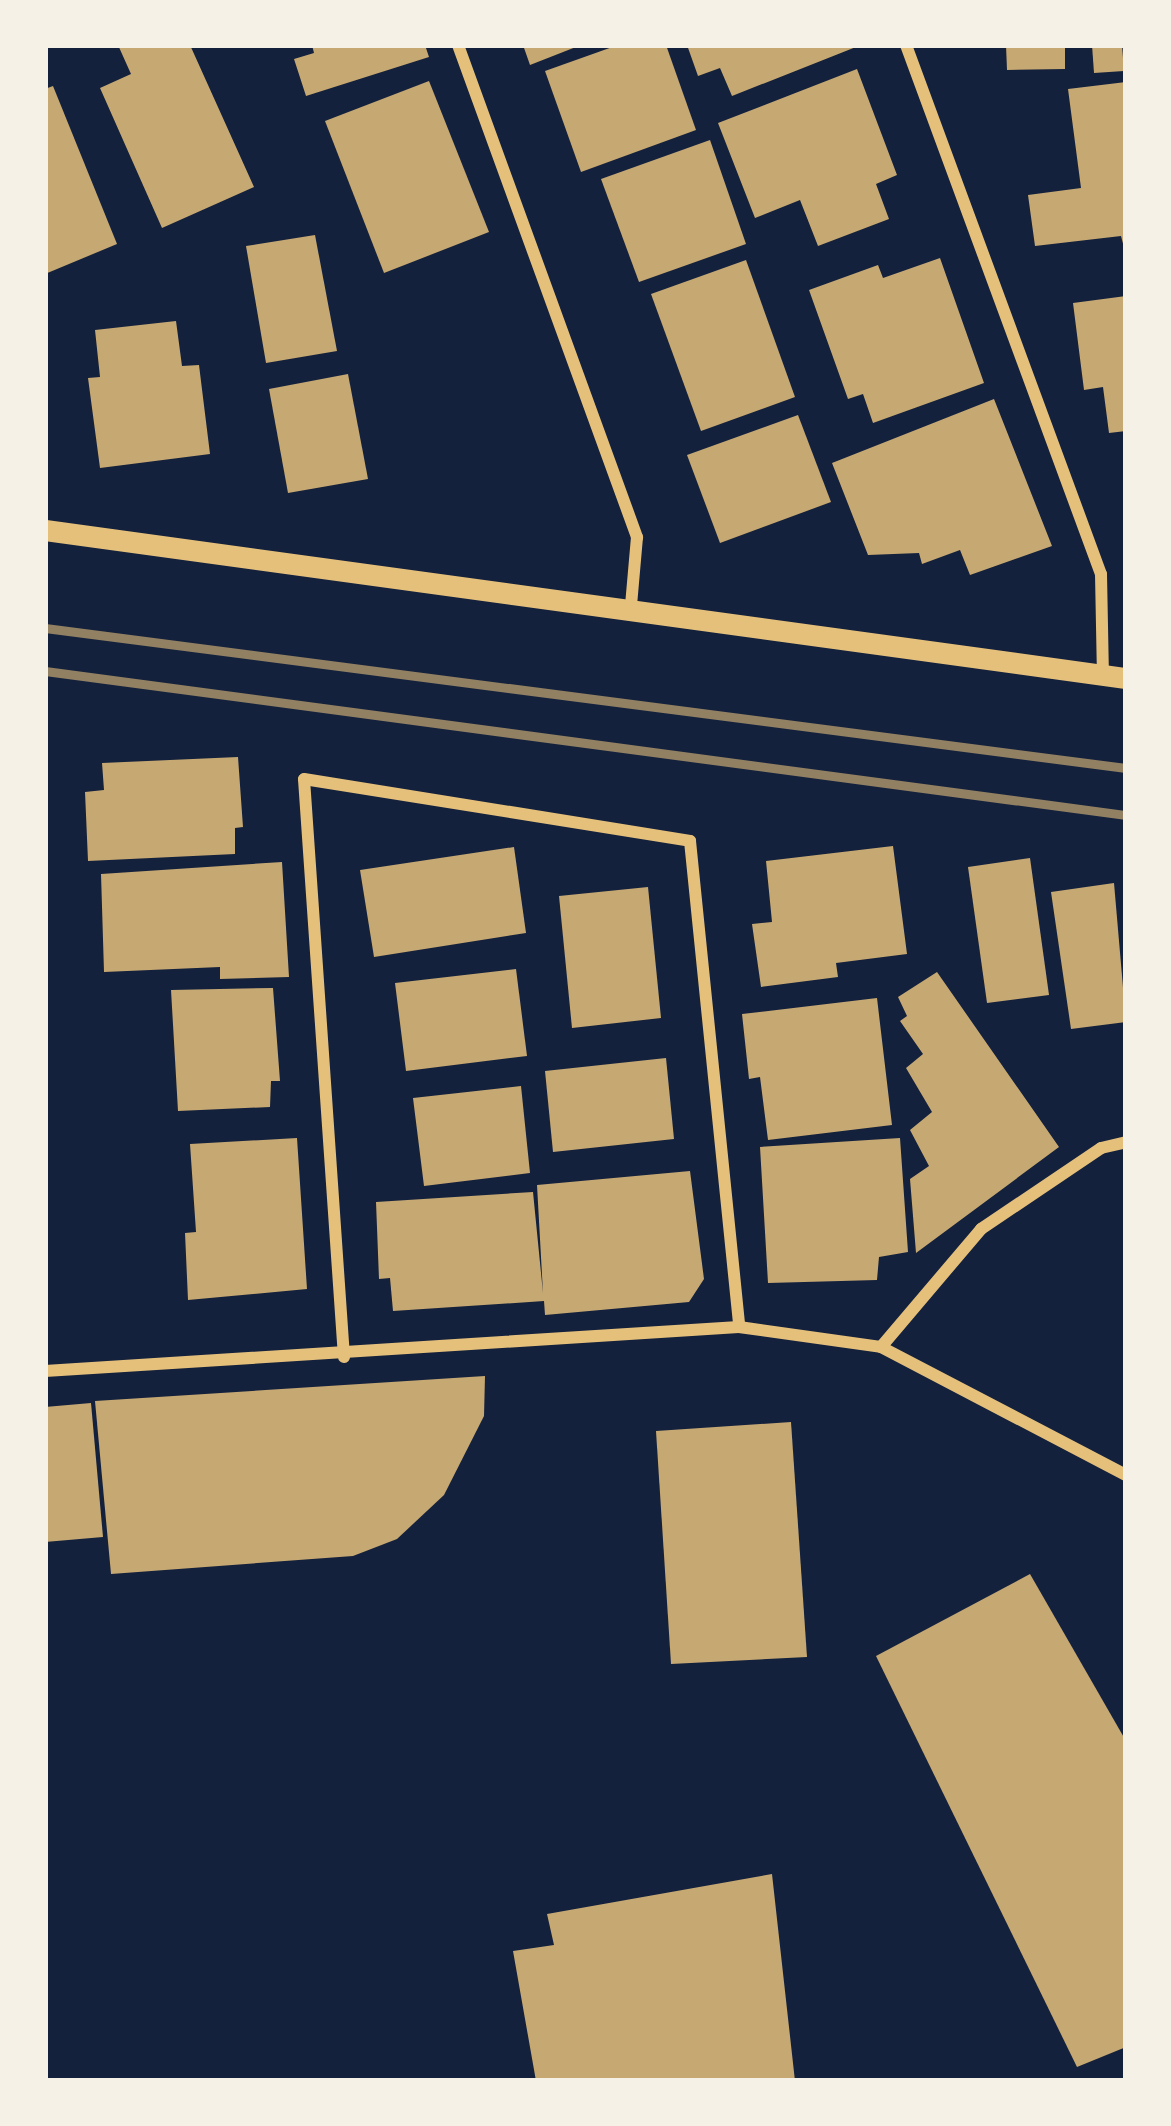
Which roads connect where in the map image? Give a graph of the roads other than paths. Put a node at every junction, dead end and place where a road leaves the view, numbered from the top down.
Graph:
1 (458, 45) edge
2 (906, 45) edge
3 (45, 530) edge
4 (631, 605) junction
5 (1114, 676) edge
6 (1126, 1142) edge
7 (739, 1327) junction
8 (881, 1346) junction
9 (344, 1357) junction
10 (45, 1371) edge
11 (1126, 1475) edge

1 - 4 street
2 - 5 street
3 - 4 street
4 - 5 street
6 - 8 street
7 - 8 street
7 - 9 street
7 - 9 street
8 - 11 street
9 - 10 street

